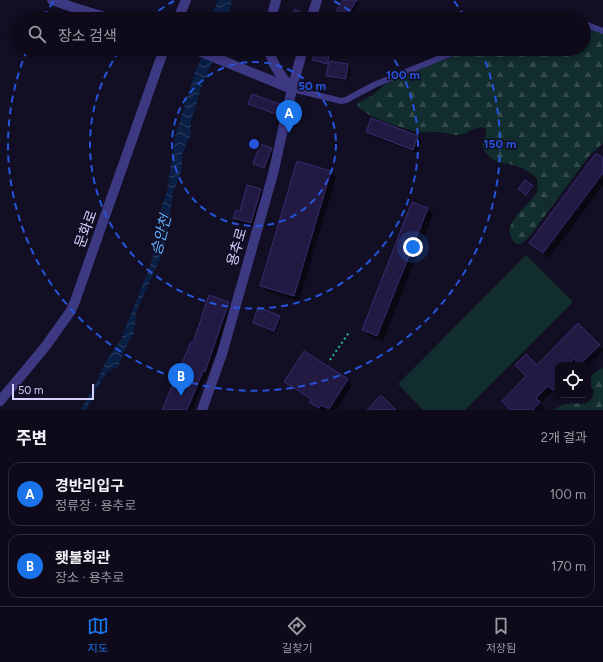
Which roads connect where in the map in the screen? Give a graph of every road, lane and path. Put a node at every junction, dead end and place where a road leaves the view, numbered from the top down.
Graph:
1 (52, 0) edge
2 (186, 0) edge
3 (276, 0) edge
4 (317, 0) edge
5 (90, 12) edge
6 (181, 12) edge
7 (273, 12) edge
8 (313, 12) edge
9 (591, 27) edge
10 (603, 31) edge
11 (162, 56) edge
12 (211, 56) edge
13 (271, 56) edge
14 (300, 56) edge
15 (445, 56) edge
16 (292, 89) junction
17 (350, 331) dead end
18 (330, 360) dead end
19 (0, 401) edge
20 (202, 410) edge

1 - 5 street
2 - 6 street
3 - 7 street
4 - 8 street
9 - 10 lane
11 - 19 street, 문화로
12 - 16 street
13 - 16 street
14 - 16 street, 용추로
15 - 16 lane
16 - 20 street, 용추로
17 - 18 path

